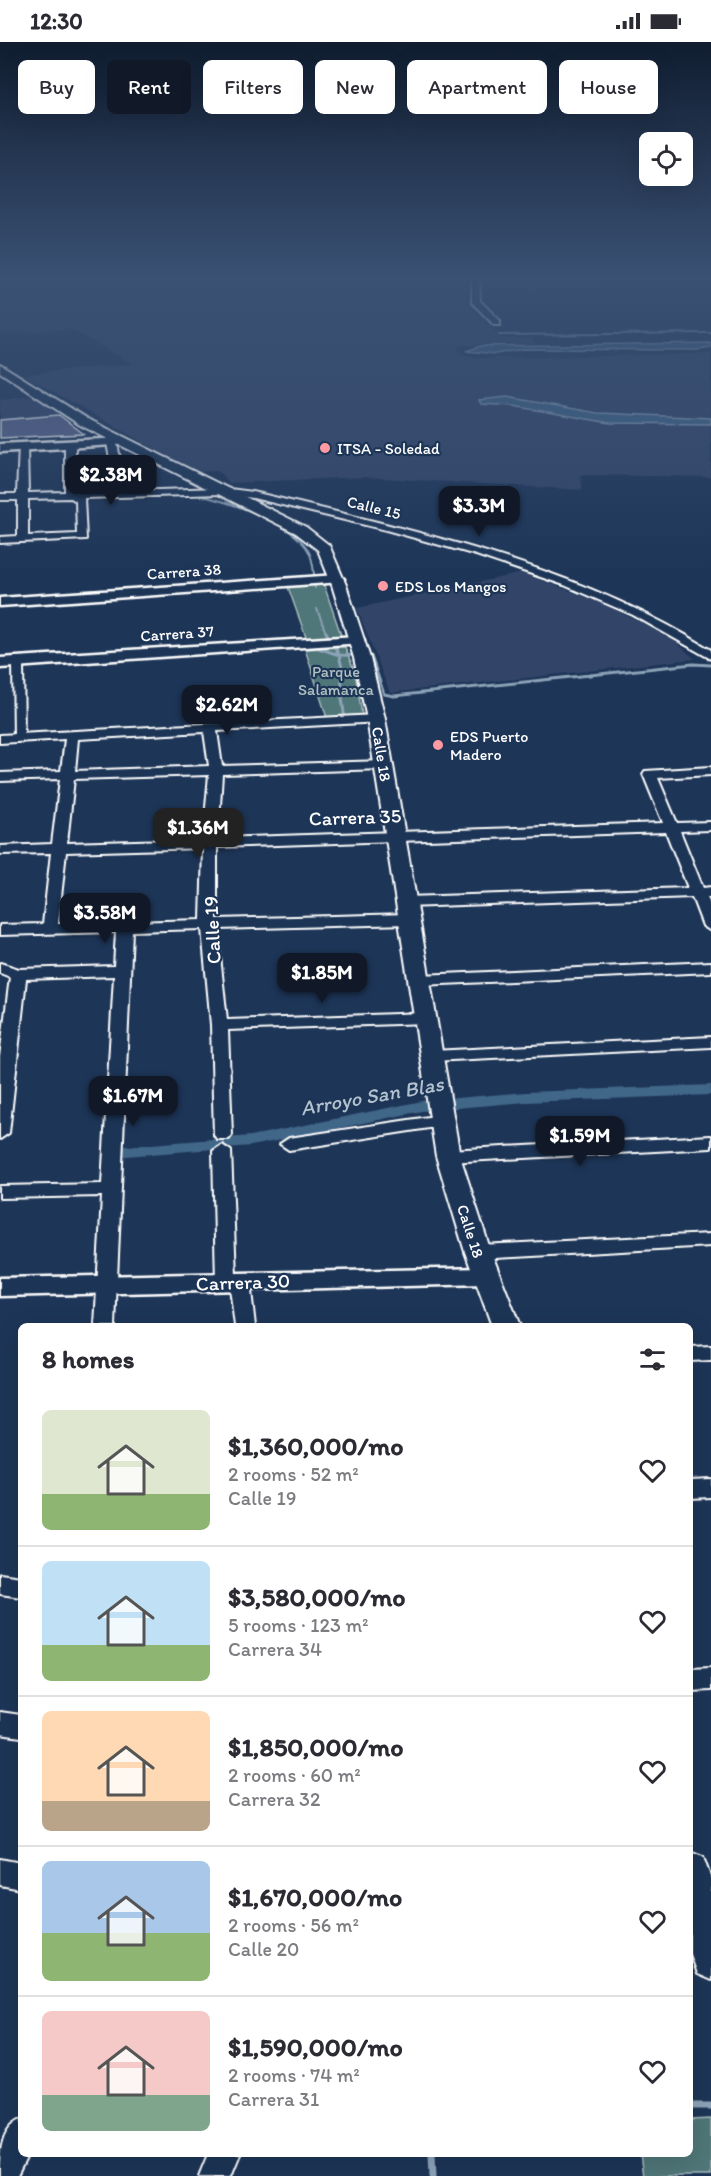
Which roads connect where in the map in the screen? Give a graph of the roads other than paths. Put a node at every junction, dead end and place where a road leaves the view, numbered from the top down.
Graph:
1 (15, 377) edge
2 (125, 442) junction
3 (112, 443) junction
4 (70, 445) junction
5 (21, 447) junction
6 (0, 448) edge
7 (222, 490) junction
8 (121, 492) junction
9 (70, 493) junction
10 (23, 496) junction
11 (0, 498) edge
12 (23, 539) junction
13 (0, 540) edge
14 (337, 579) junction
15 (0, 600) edge
16 (360, 650) junction
17 (711, 655) edge
18 (18, 662) junction
19 (0, 663) edge
20 (376, 719) junction
21 (206, 728) junction
22 (72, 735) junction
23 (19, 738) junction
24 (0, 739) edge
25 (384, 765) junction
26 (216, 771) junction
27 (711, 771) edge
28 (69, 775) junction
29 (0, 777) edge
30 (711, 826) edge
31 (669, 828) junction
32 (396, 837) junction
33 (210, 842) junction
34 (59, 848) junction
35 (0, 850) edge
36 (704, 892) edge
37 (408, 911) junction
38 (209, 923) junction
39 (711, 926) edge
40 (124, 927) junction
41 (50, 928) junction
42 (0, 930) edge
43 (711, 967) edge
44 (0, 968) edge
45 (122, 972) junction
46 (18, 974) junction
47 (420, 980) junction
48 (426, 1018) junction
49 (219, 1025) junction
50 (711, 1042) edge
51 (432, 1056) junction
52 (440, 1109) junction
53 (0, 1133) edge
54 (711, 1142) edge
55 (289, 1144) dead end
56 (448, 1156) junction
57 (112, 1190) junction
58 (0, 1192) edge
59 (711, 1240) edge
60 (482, 1264) junction
61 (233, 1282) junction
62 (108, 1286) junction
63 (0, 1287) edge
64 (105, 1323) edge
65 (244, 1323) edge
66 (505, 1323) edge
67 (711, 1353) edge
68 (693, 1354) edge
69 (711, 1488) edge
70 (693, 1489) edge
71 (0, 1584) edge
72 (18, 1587) edge
73 (711, 1679) edge
74 (693, 1680) edge
75 (0, 1723) edge
76 (18, 1726) edge
77 (0, 1872) edge
78 (18, 1875) edge
79 (697, 1890) edge
80 (711, 1961) edge
81 (18, 2141) edge
82 (223, 2157) edge
83 (0, 2175) edge
84 (215, 2176) edge

1 - 2 main road, Calle 18
2 - 3 street
2 - 7 main road, Calle 18
3 - 4 street
3 - 8 street
4 - 5 street
4 - 9 street
5 - 6 street
5 - 10 street
7 - 8 street, Calle 15
7 - 14 main road, Calle 18
7 - 17 street, Calle 15
8 - 9 street, Calle 15
9 - 10 street, Calle 15
9 - 12 street
10 - 11 street, Calle 15
10 - 12 street
12 - 13 street
14 - 15 street, Carrera 38
14 - 16 main road, Calle 18
16 - 18 street, Carrera 37
16 - 20 main road, Calle 18
18 - 19 street, Carrera 37
18 - 23 street
20 - 21 street
20 - 25 main road, Calle 18
21 - 22 street
21 - 26 street, Calle 19
22 - 23 street
22 - 28 street
23 - 24 street
25 - 26 street
25 - 32 main road, Calle 18
26 - 28 street
26 - 33 street, Calle 19
27 - 31 street
28 - 29 street
28 - 34 street
30 - 31 street, Carrera 35
31 - 32 street, Carrera 35
31 - 36 street
32 - 33 street, Carrera 35
32 - 37 main road, Calle 18
33 - 34 street, Carrera 35
33 - 38 street, Calle 19
34 - 35 street, Carrera 35
34 - 41 street
36 - 37 street
36 - 39 street
37 - 38 street
37 - 47 main road, Calle 18
38 - 40 street
38 - 49 street, Calle 19
40 - 41 street
40 - 45 street
41 - 42 street
43 - 47 street
44 - 46 street
45 - 46 street
45 - 57 street
46 - 53 street
47 - 48 main road, Calle 18
48 - 49 street
48 - 51 main road, Calle 18
49 - 61 street, Calle 19
50 - 51 street
51 - 52 main road, Calle 18
52 - 55 street
52 - 56 main road, Calle 18
54 - 56 street
56 - 60 main road, Calle 18
57 - 58 street
57 - 62 street
59 - 60 street, Carrera 30
60 - 61 street, Carrera 30
60 - 66 main road, Calle 18
61 - 62 street, Carrera 30
61 - 65 street, Calle 19
62 - 63 street, Carrera 30
62 - 64 street
67 - 68 street
69 - 70 street
71 - 72 street
73 - 74 street
75 - 76 street
77 - 78 street
79 - 80 main road
81 - 83 street
82 - 84 street

